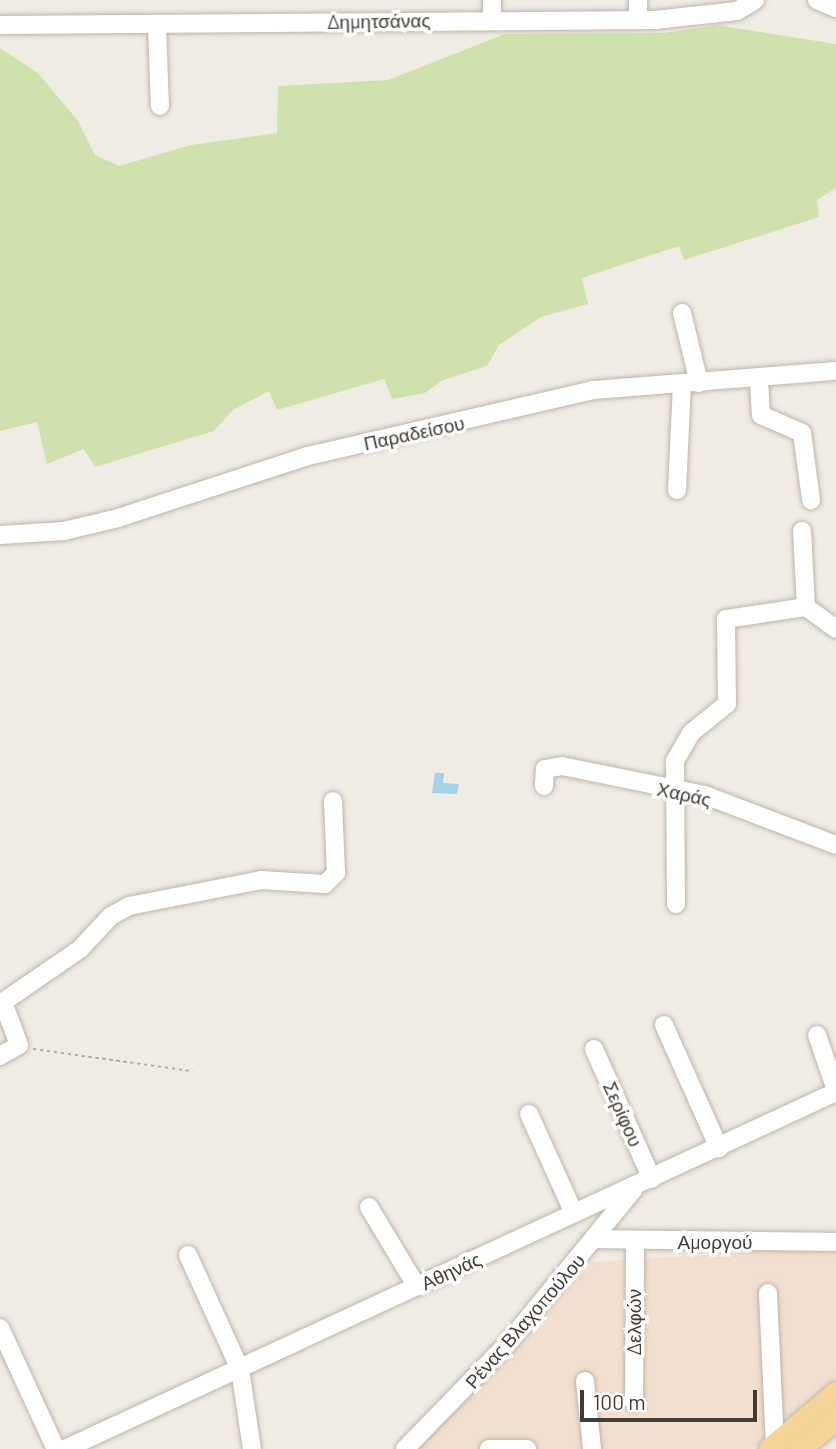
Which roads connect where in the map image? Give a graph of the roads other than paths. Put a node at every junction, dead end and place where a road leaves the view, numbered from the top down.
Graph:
1 (492, 0) edge
2 (638, 0) edge
3 (755, 0) edge
4 (817, 0) edge
5 (836, 8) edge
6 (492, 20) junction
7 (638, 20) junction
8 (0, 25) edge
9 (157, 26) junction
10 (160, 106) dead end
11 (682, 313) dead end
12 (836, 371) edge
13 (759, 379) junction
14 (691, 383) junction
15 (677, 490) dead end
16 (811, 500) dead end
17 (802, 531) dead end
18 (0, 535) edge
19 (806, 607) junction
20 (836, 629) edge
21 (544, 786) dead end
22 (679, 791) junction
23 (333, 801) dead end
24 (836, 845) edge
25 (676, 904) dead end
26 (1, 999) edge
27 (664, 1025) dead end
28 (817, 1035) dead end
29 (594, 1049) dead end
30 (0, 1056) edge
31 (836, 1091) edge
32 (529, 1114) dead end
33 (719, 1148) junction
34 (644, 1183) junction
35 (369, 1207) dead end
36 (574, 1213) junction
37 (595, 1239) junction
38 (635, 1242) junction
39 (836, 1242) edge
40 (188, 1255) dead end
41 (417, 1287) junction
42 (768, 1293) dead end
43 (0, 1328) edge
44 (240, 1369) junction
45 (585, 1381) dead end
46 (836, 1393) edge
47 (634, 1402) dead end
48 (836, 1418) edge
49 (781, 1448) edge
50 (56, 1449) edge
51 (65, 1449) edge
52 (252, 1449) edge
53 (405, 1449) edge
54 (489, 1449) edge
55 (527, 1449) edge
56 (592, 1449) edge

1 - 6 street
2 - 7 street
3 - 7 street, Δημητσάνας
4 - 5 street
6 - 7 street, Δημητσάνας
6 - 9 street, Δημητσάνας
8 - 9 street, Δημητσάνας
9 - 10 street
11 - 14 street
12 - 13 street, Παραδείσου
13 - 14 street, Παραδείσου
13 - 16 street
14 - 15 street
14 - 18 street, Παραδείσου
17 - 19 street
19 - 20 street
19 - 22 street
21 - 22 street, Χαράς
22 - 24 street, Χαράς
22 - 25 street
23 - 26 street
26 - 30 street
27 - 33 street
28 - 31 street
29 - 34 street, Σερίφου
31 - 33 street, Αθηνάς
32 - 36 street
33 - 34 street, Αθηνάς
34 - 36 street, Αθηνάς
34 - 37 street, Ρένας Βλαχοπούλου
35 - 41 street
36 - 41 street, Αθηνάς
37 - 38 street, Αμοργού
37 - 53 street, Ρένας Βλαχοπούλου
38 - 39 street, Αμοργού
38 - 47 street, Δελφών
40 - 44 street
41 - 44 street, Αθηνάς
42 - 49 street
43 - 50 street
44 - 51 street, Αθηνάς
44 - 52 street
45 - 56 street
46 - 49 main road
48 - 49 main road
54 - 55 street

